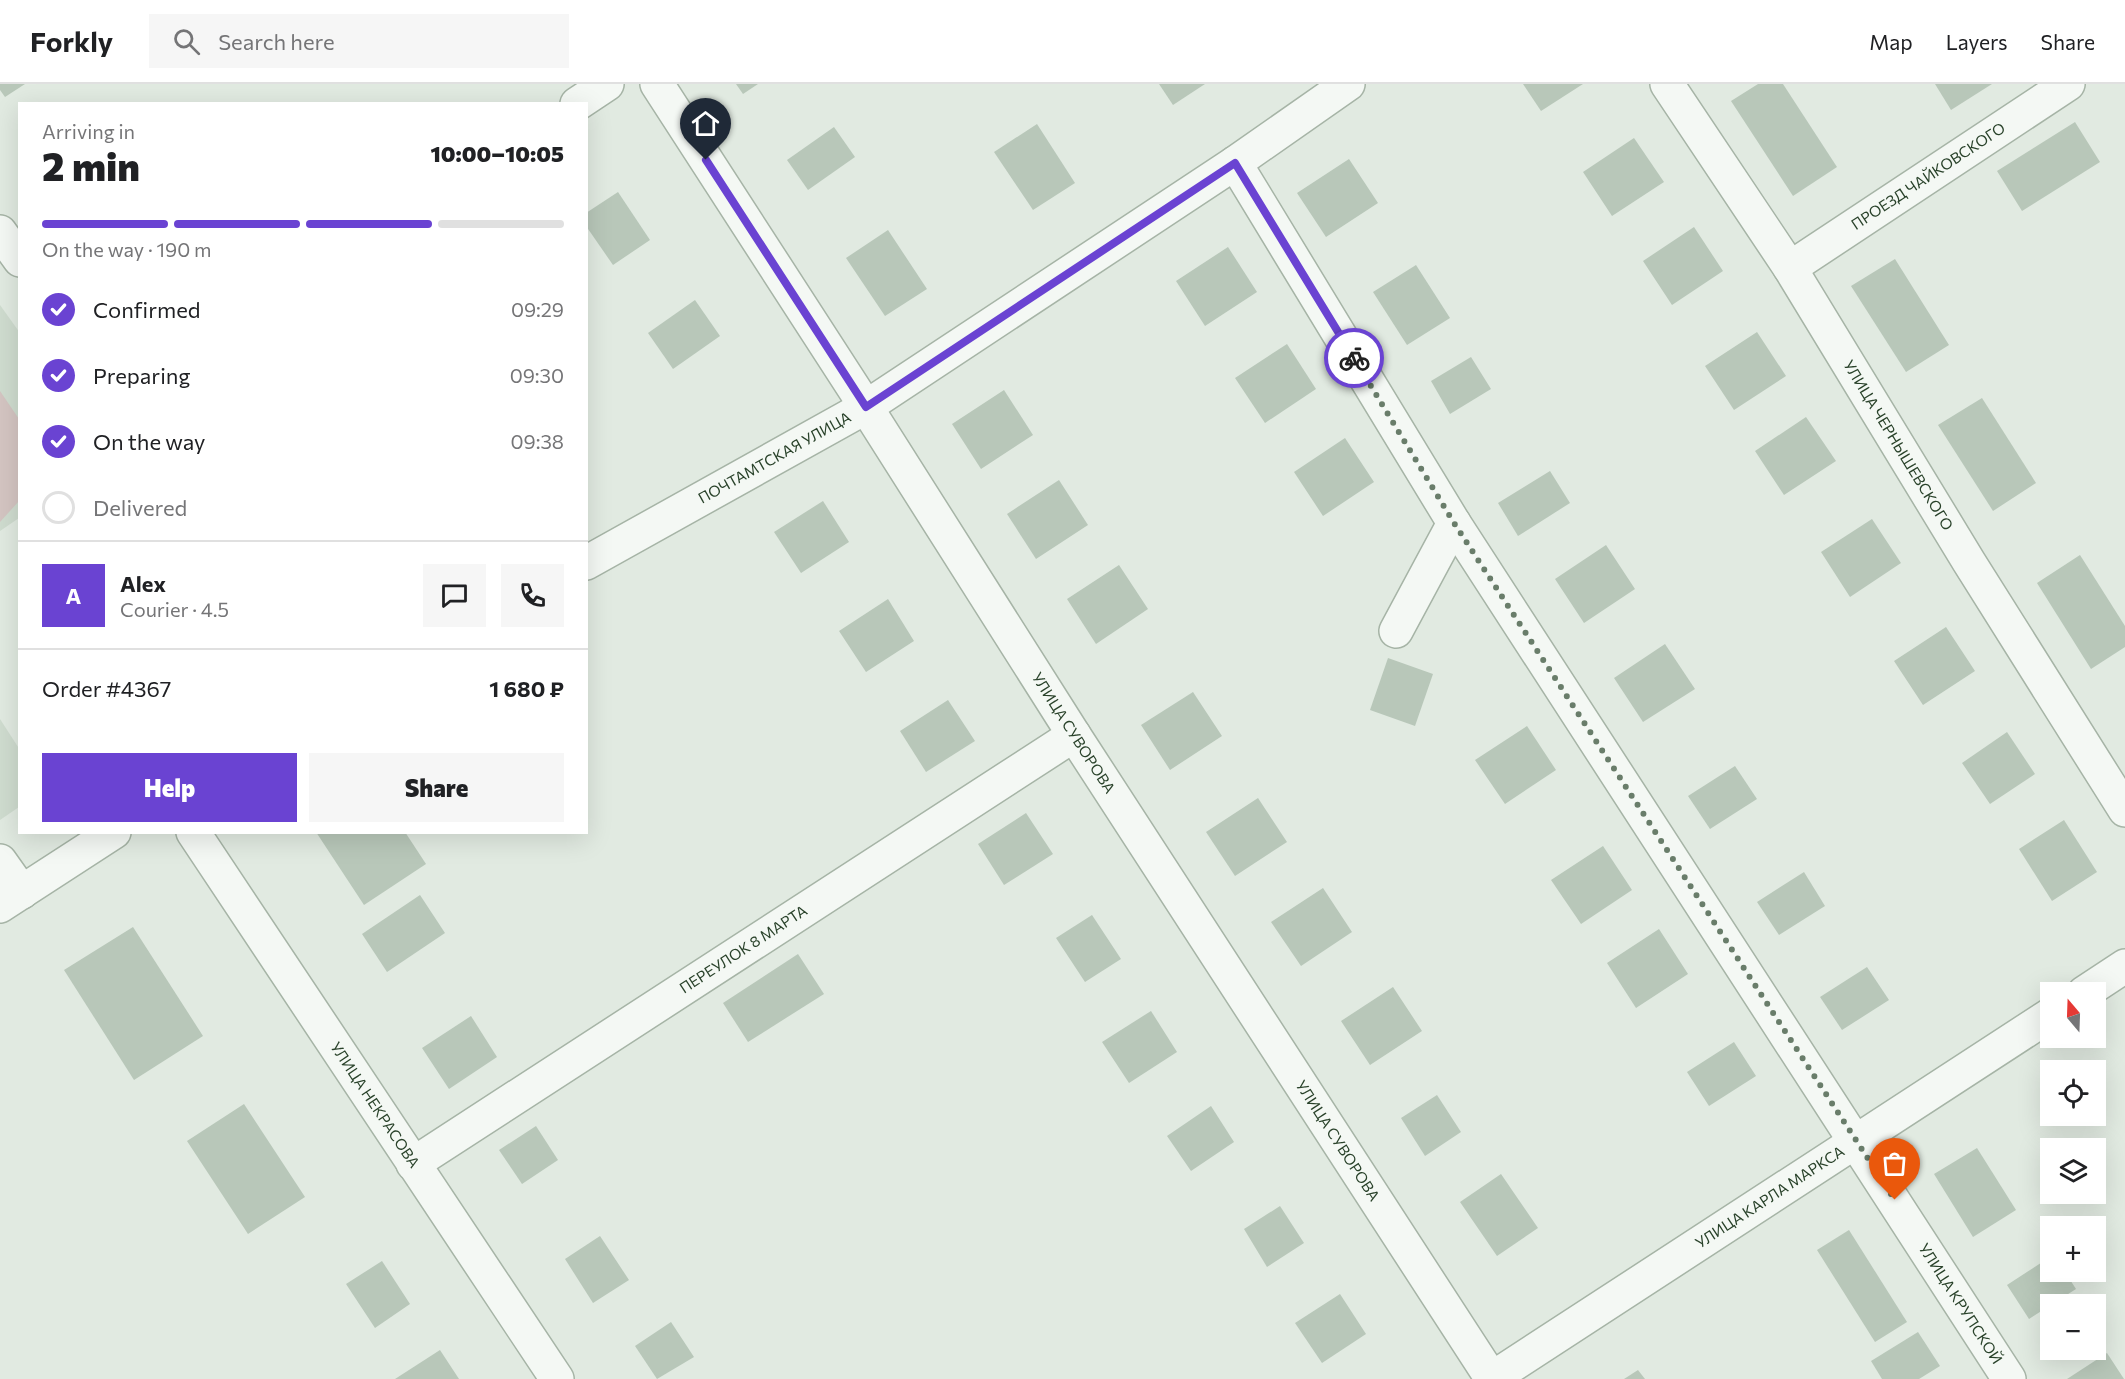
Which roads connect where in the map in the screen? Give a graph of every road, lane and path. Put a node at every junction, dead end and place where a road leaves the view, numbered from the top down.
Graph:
1 (607, 84) edge
2 (657, 84) edge
3 (1348, 84) edge
4 (1667, 84) edge
5 (2068, 84) edge
6 (580, 102) edge
7 (1235, 163) junction
8 (0, 232) edge
9 (18, 257) edge
10 (1790, 268) junction
11 (866, 407) junction
12 (1454, 523) junction
13 (588, 562) edge
14 (1396, 631) dead end
15 (1074, 735) junction
16 (2125, 810) edge
17 (111, 834) edge
18 (194, 834) edge
19 (0, 861) edge
20 (11, 899) edge
21 (2125, 966) edge
22 (2101, 982) edge
23 (2040, 1021) edge
24 (1856, 1141) junction
25 (413, 1164) junction
26 (557, 1379) edge
27 (1491, 1379) edge
28 (2009, 1379) edge

1 - 6 street
2 - 11 street, УЛИЦА СУВОРОВА
3 - 7 street, ПОЧТАМТСКАЯ УЛИЦА
4 - 10 street, УЛИЦА ЧЕРНЫШЕВСКОГО
5 - 10 street, ПРОЕЗД ЧАЙКОВСКОГО
7 - 11 street, ПОЧТАМТСКАЯ УЛИЦА
7 - 12 street, УЛИЦА КРУПСКОЙ
8 - 9 street
10 - 16 street, УЛИЦА ЧЕРНЫШЕВСКОГО
11 - 13 street, ПОЧТАМТСКАЯ УЛИЦА
11 - 15 street, УЛИЦА СУВОРОВА
12 - 14 street
12 - 24 street, УЛИЦА КРУПСКОЙ
15 - 25 street, ПЕРЕУЛОК 8 МАРТА
15 - 27 street, УЛИЦА СУВОРОВА
17 - 20 street
18 - 25 street, УЛИЦА НЕКРАСОВА
19 - 20 street
21 - 22 street
23 - 24 street, УЛИЦА КАРЛА МАРКСА
24 - 27 street, УЛИЦА КАРЛА МАРКСА
24 - 28 street, УЛИЦА КРУПСКОЙ
25 - 26 street, УЛИЦА НЕКРАСОВА

